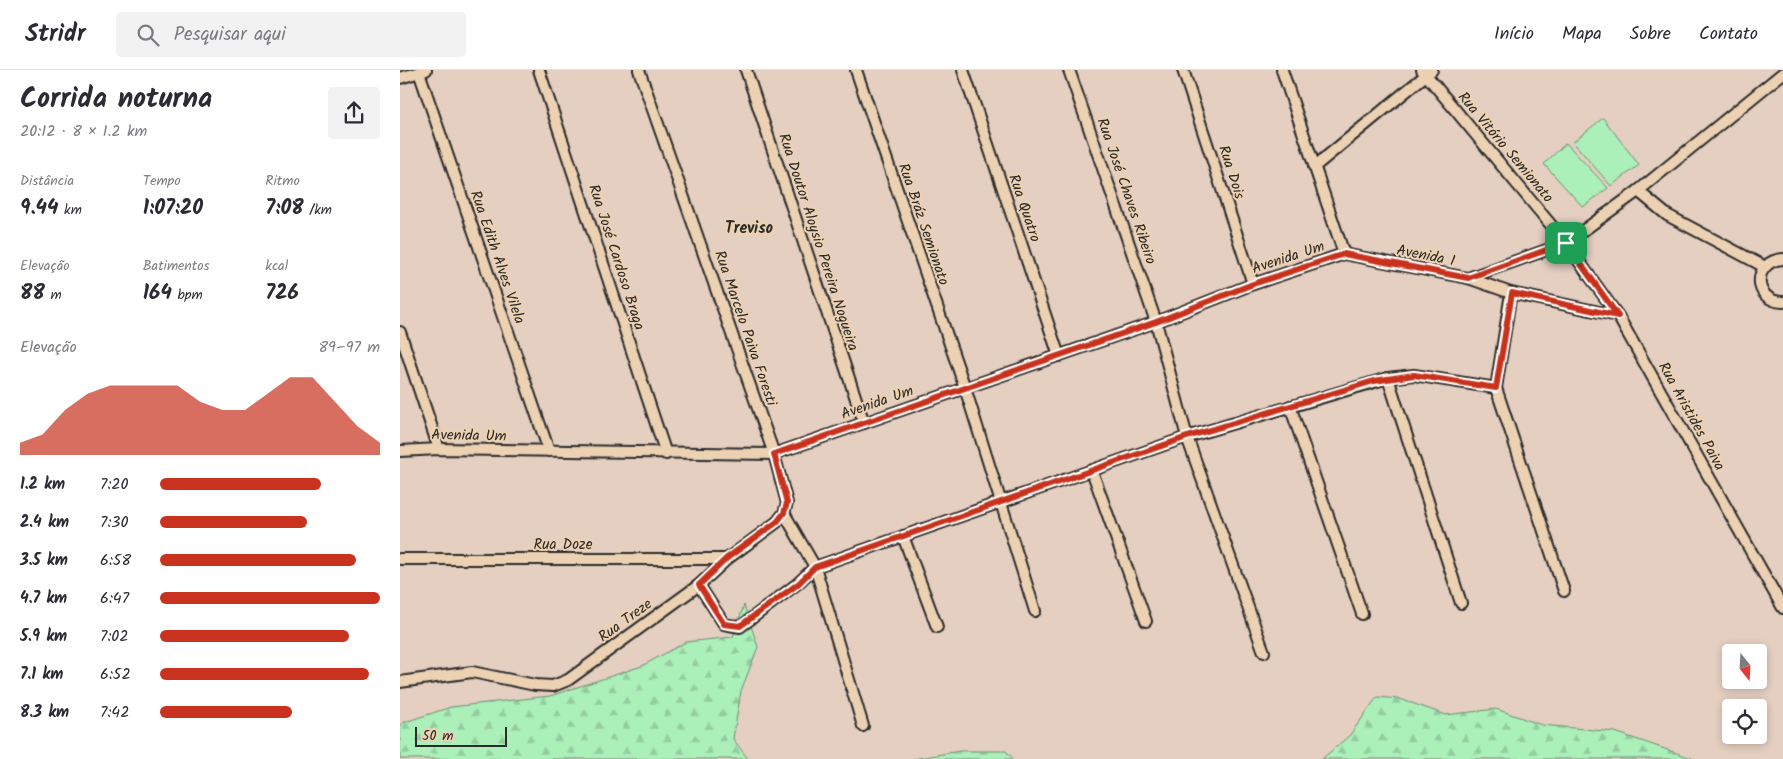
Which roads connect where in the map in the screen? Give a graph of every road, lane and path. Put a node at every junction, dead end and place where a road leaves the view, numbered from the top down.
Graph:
1 (539, 70) edge
2 (639, 70) edge
3 (746, 70) edge
4 (856, 70) edge
5 (963, 70) edge
6 (1069, 70) edge
7 (1183, 70) edge
8 (1282, 70) edge
9 (422, 71) edge
10 (1427, 72) edge
11 (1783, 73) edge
12 (400, 78) edge
13 (1314, 167) junction
14 (1638, 191) junction
15 (1566, 243) junction
16 (1344, 254) junction
17 (1783, 259) edge
18 (1765, 267) junction
19 (1468, 278) junction
20 (1253, 284) junction
21 (1512, 293) junction
22 (1782, 305) edge
23 (1618, 316) junction
24 (1156, 322) junction
25 (400, 332) edge
26 (1059, 356) junction
27 (1388, 378) junction
28 (965, 388) junction
29 (1496, 388) junction
30 (1290, 406) junction
31 (864, 423) junction
32 (1187, 437) junction
33 (439, 449) junction
34 (400, 451) edge
35 (549, 451) junction
36 (666, 454) junction
37 (774, 454) junction
38 (1092, 471) junction
39 (1000, 503) junction
40 (784, 513) junction
41 (903, 536) junction
42 (727, 558) junction
43 (400, 559) edge
44 (815, 567) junction
45 (699, 585) junction
46 (1564, 592) dead end
47 (1461, 603) dead end
48 (1783, 608) edge
49 (1035, 611) dead end
50 (1362, 614) dead end
51 (1146, 621) dead end
52 (937, 627) dead end
53 (1264, 652) dead end
54 (400, 682) edge
55 (863, 726) dead end

1 - 36 street, Rua José Cardoso Braga
2 - 37 street, Rua Marcelo Paiva Foresti
3 - 31 street, Rua Doutor Aloysio Pereira Nogueira
4 - 28 street, Rua Bráz Semionato
5 - 26 street, Rua Quatro
6 - 24 street, Rua José Chaves Ribeiro
7 - 20 street, Rua Dois
8 - 13 street
9 - 12 street
9 - 35 street, Rua Edith Alves Vilela
10 - 13 street
10 - 15 street, Rua Vitório Semionato
11 - 14 street
13 - 16 street
14 - 15 street
14 - 18 street
15 - 19 street
15 - 23 street, Rua Aristides Paiva
16 - 19 street, Avenida 1
16 - 20 street, Avenida Um
17 - 18 street
18 - 22 street
19 - 21 street, Avenida 1
20 - 24 street, Avenida Um
21 - 23 street, Avenida 1
21 - 29 street
23 - 48 street, Rua Aristides Paiva
24 - 26 street, Avenida Um
24 - 32 street, Rua José Chaves Ribeiro
25 - 33 street
26 - 28 street, Avenida Um
27 - 29 street
27 - 30 street
27 - 47 street
28 - 31 street, Avenida Um
28 - 39 street, Rua Bráz Semionato
29 - 46 street
30 - 32 street
30 - 50 street
31 - 37 street, Avenida Um
32 - 38 street
32 - 53 street, Rua José Chaves Ribeiro
33 - 34 street, Avenida Um
33 - 35 street, Avenida Um
35 - 36 street, Avenida Um
36 - 37 street, Avenida Um
37 - 40 street
38 - 39 street
38 - 51 street
39 - 41 street
39 - 49 street, Rua Bráz Semionato
40 - 42 street, Rua Treze
40 - 44 street
41 - 44 street
41 - 52 street
42 - 43 street, Rua Doze
42 - 45 street, Rua Treze
44 - 45 street
44 - 55 street
45 - 54 street, Rua Treze

